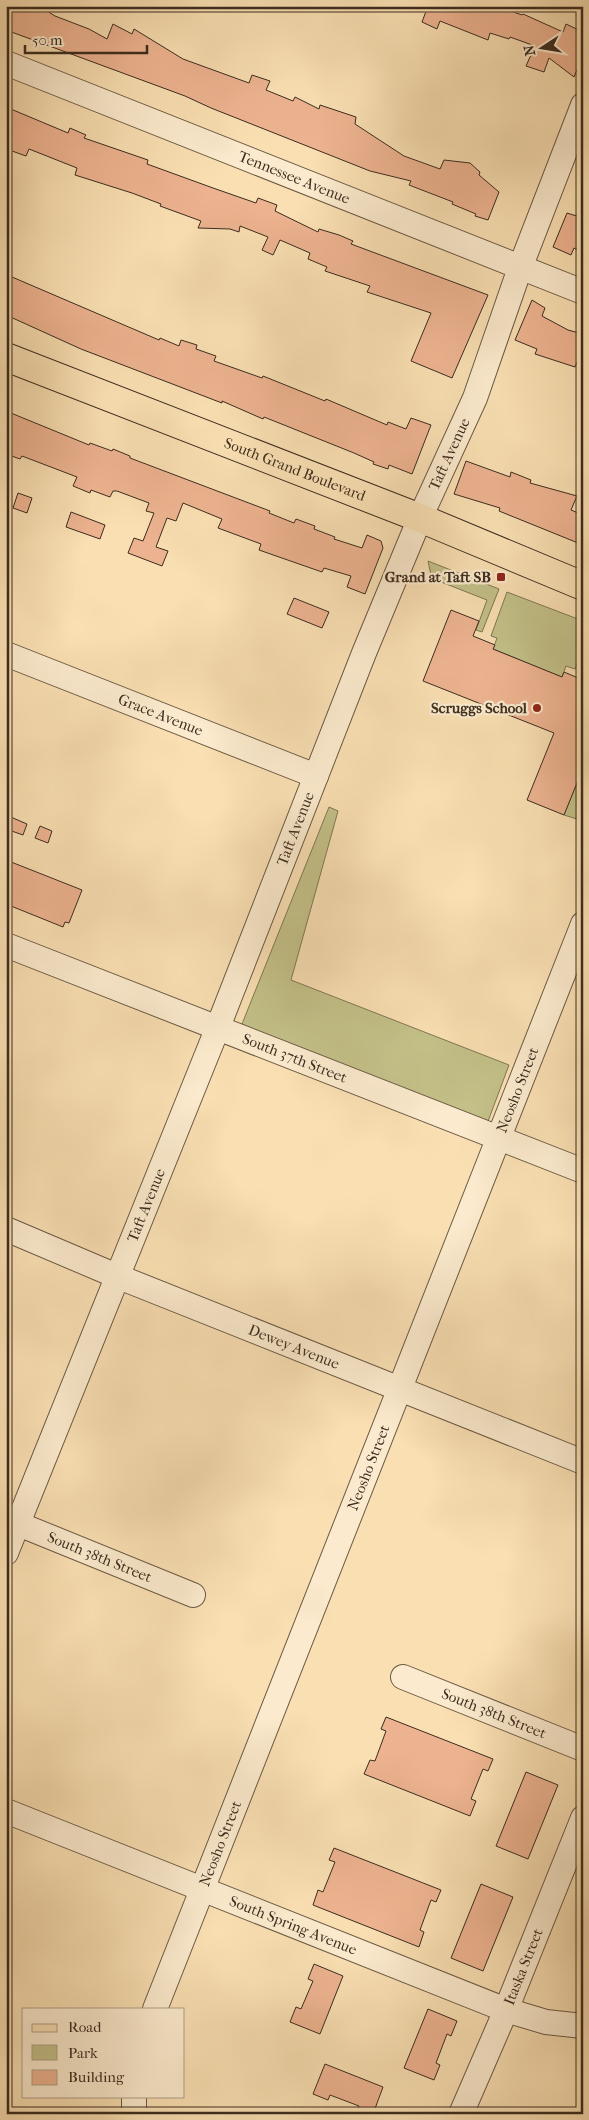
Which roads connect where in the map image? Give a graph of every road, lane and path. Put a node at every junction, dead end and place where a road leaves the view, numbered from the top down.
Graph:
1 (6, 63) edge
2 (583, 105) edge
3 (520, 268) junction
4 (583, 292) edge
5 (6, 357) edge
6 (420, 518) junction
7 (583, 586) edge
8 (6, 654) edge
9 (316, 776) junction
10 (583, 924) edge
11 (6, 945) edge
12 (218, 1027) junction
13 (500, 1137) junction
14 (583, 1171) edge
15 (6, 1229) edge
16 (119, 1277) junction
17 (401, 1390) junction
18 (583, 1462) edge
19 (12, 1521) edge
20 (6, 1553) edge
21 (194, 1596) dead end
22 (403, 1677) dead end
23 (583, 1749) edge
24 (6, 1811) edge
25 (583, 1818) edge
26 (201, 1889) junction
27 (155, 2008) edge
28 (506, 2010) junction
29 (583, 2026) edge
30 (134, 2098) edge
31 (134, 2114) edge
32 (461, 2114) edge

1 - 3 street, Tennessee Avenue
2 - 3 street, Taft Avenue
3 - 4 street, Tennessee Avenue
3 - 6 street, Taft Avenue
5 - 6 main road, South Grand Boulevard
6 - 7 main road, South Grand Boulevard
6 - 9 street, Taft Avenue
8 - 9 street, Grace Avenue
9 - 12 street, Taft Avenue
10 - 13 street, Neosho Street
11 - 12 street, South 37th Street
12 - 13 street, South 37th Street
12 - 16 street, Taft Avenue
13 - 14 street, South 37th Street
13 - 17 street, Neosho Street
15 - 16 street, Dewey Avenue
16 - 17 street, Dewey Avenue
16 - 19 street, Taft Avenue
17 - 18 street, Dewey Avenue
17 - 26 street, Neosho Street
19 - 20 street, Taft Avenue
19 - 21 street, South 38th Street
22 - 23 street, South 38th Street
24 - 26 street, South Spring Avenue
25 - 28 street, Itaska Street
26 - 27 street, Neosho Street
26 - 28 street, South Spring Avenue
28 - 29 street, South Spring Avenue
28 - 32 street, Itaska Street
30 - 31 street

